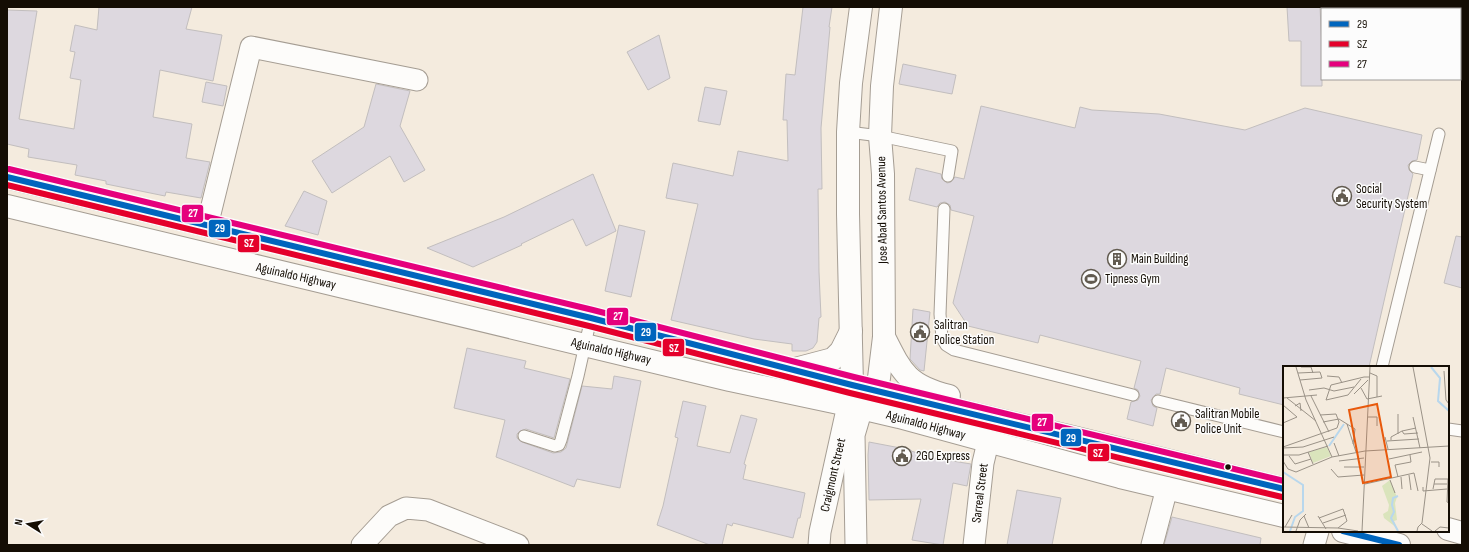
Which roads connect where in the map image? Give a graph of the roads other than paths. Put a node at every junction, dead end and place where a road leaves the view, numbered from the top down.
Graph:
1 (861, 7) edge
2 (891, 7) edge
3 (417, 80) dead end
4 (848, 132) junction
5 (1439, 134) dead end
6 (880, 136) junction
7 (1415, 167) dead end
8 (1430, 170) junction
9 (948, 176) dead end
10 (7, 177) edge
11 (7, 206) edge
12 (944, 209) dead end
13 (207, 226) junction
14 (591, 318) junction
15 (851, 331) junction
16 (884, 337) junction
17 (586, 345) junction
18 (1382, 366) edge
19 (793, 370) junction
20 (874, 390) junction
21 (1133, 395) dead end
22 (854, 399) junction
23 (1158, 402) dead end
24 (1449, 429) edge
25 (1462, 431) edge
26 (1283, 432) edge
27 (524, 436) dead end
28 (1072, 437) junction
29 (988, 442) junction
30 (1167, 488) junction
31 (1283, 489) edge
32 (1283, 516) edge
33 (1449, 529) edge
34 (1318, 532) edge
35 (1347, 532) edge
36 (1462, 533) edge
37 (362, 545) edge
38 (518, 545) edge
39 (819, 545) edge
40 (856, 545) edge
41 (974, 545) edge
42 (1152, 545) edge
43 (1314, 545) edge
44 (1399, 545) edge

1 - 4 main road
2 - 6 main road, Jose Abad Santos Avenue
3 - 13 street
4 - 6 lane
4 - 15 main road
5 - 8 lane
6 - 9 lane
6 - 16 main road, Jose Abad Santos Avenue
7 - 8 lane
8 - 18 lane
10 - 13 main road, Aguinaldo Highway
11 - 17 main road, Aguinaldo Highway
12 - 21 lane
13 - 14 main road, Aguinaldo Highway
14 - 17 lane
14 - 19 main road, Aguinaldo Highway
15 - 19 main road
15 - 22 main road
16 - 20 main road, Jose Abad Santos Avenue
16 - 28 main road
17 - 22 main road, Aguinaldo Highway
17 - 27 lane
19 - 22 main road, Aguinaldo Highway
20 - 22 main road, Jose Abad Santos Avenue
20 - 28 main road, Aguinaldo Highway
22 - 29 main road, Aguinaldo Highway
22 - 39 street, Craigmont Street
22 - 40 street, Craigmont Street
23 - 26 lane
24 - 25 lane
28 - 31 main road, Aguinaldo Highway
29 - 30 main road, Aguinaldo Highway
29 - 41 street, Sarreal Street
30 - 32 main road, Aguinaldo Highway
30 - 42 street
33 - 36 main road
34 - 43 street
35 - 44 main road
37 - 38 street

